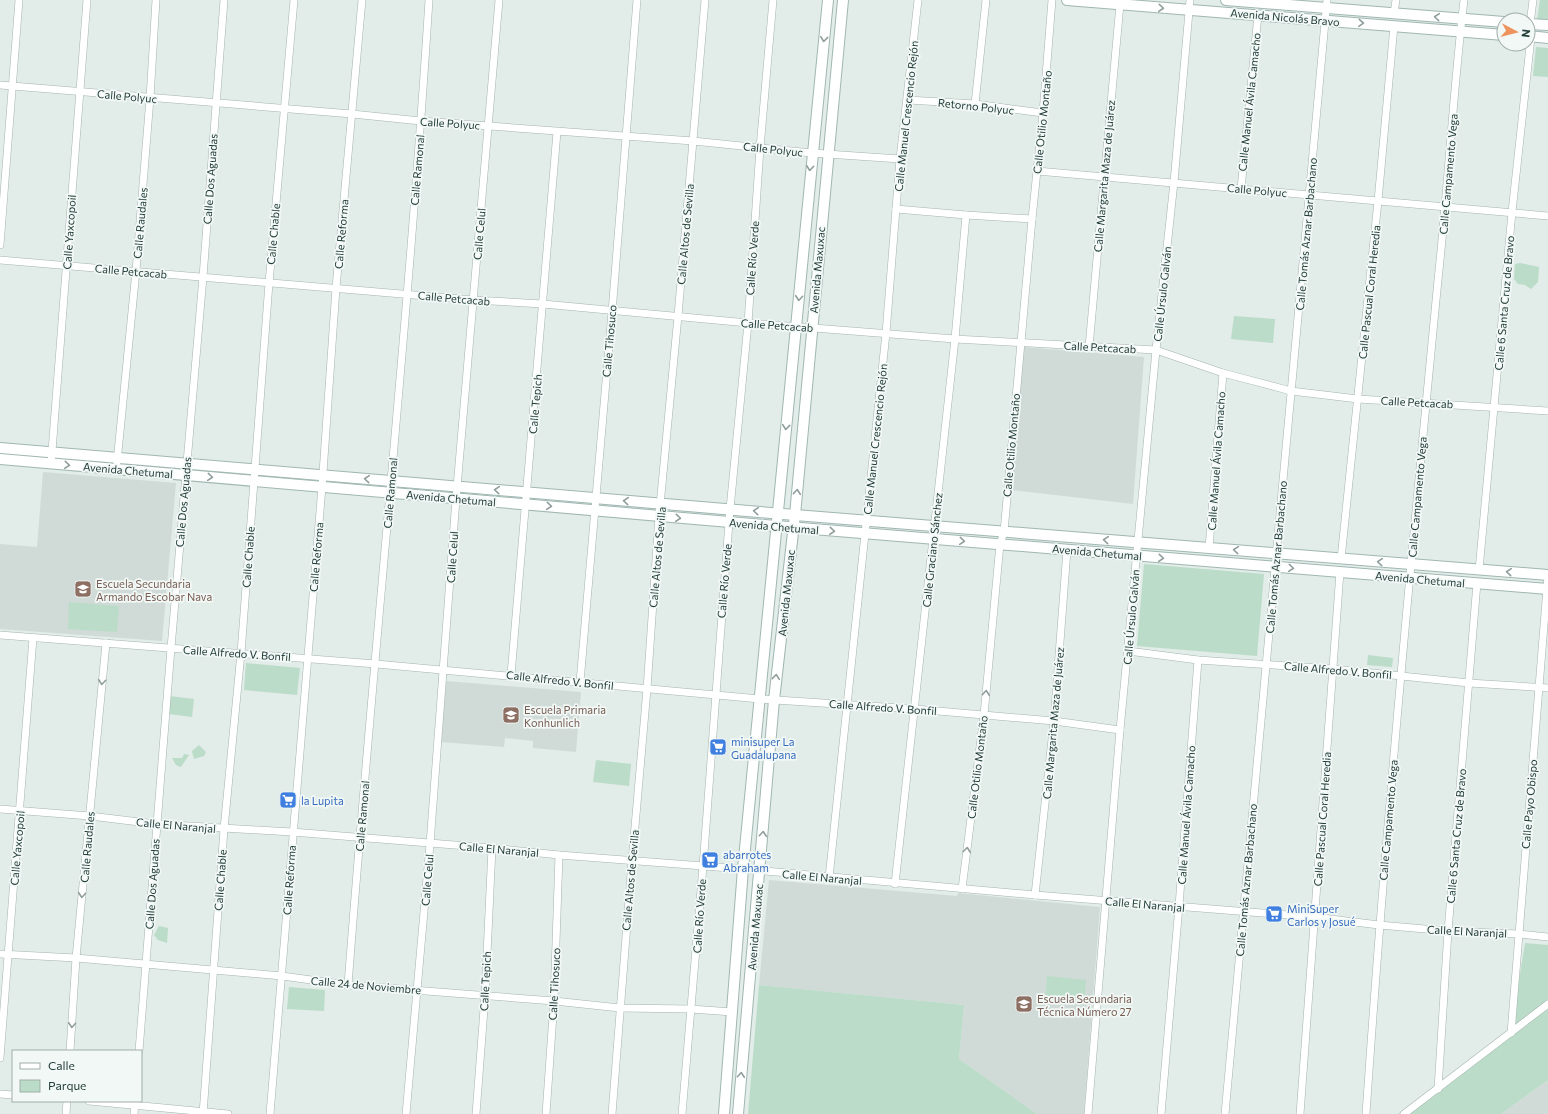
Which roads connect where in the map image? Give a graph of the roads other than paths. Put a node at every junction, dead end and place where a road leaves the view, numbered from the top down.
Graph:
1 (19, 0) edge
2 (87, 0) edge
3 (156, 0) edge
4 (224, 0) edge
5 (294, 0) edge
6 (362, 0) edge
7 (429, 0) edge
8 (499, 0) edge
9 (637, 0) edge
10 (704, 0) edge
11 (773, 0) edge
12 (828, 0) edge
13 (843, 0) edge
14 (918, 0) edge
15 (986, 0) edge
16 (1052, 0) edge
17 (1067, 0) edge
18 (1226, 0) edge
19 (1396, 0) edge
20 (1464, 0) edge
21 (1533, 0) edge
22 (1259, 1) edge
23 (1120, 4) junction
24 (1327, 4) edge
25 (1189, 5) edge
26 (1531, 12) edge
27 (1394, 13) junction
28 (1258, 15) junction
29 (1462, 18) junction
30 (1325, 20) junction
31 (1496, 21) edge
32 (1536, 24) edge
33 (1548, 25) edge
34 (1394, 26) junction
35 (1460, 31) junction
36 (1496, 33) edge
37 (1536, 37) edge
38 (1548, 38) edge
39 (1527, 52) edge
40 (0, 85) edge
41 (12, 86) junction
42 (80, 92) junction
43 (150, 98) junction
44 (908, 100) junction
45 (216, 104) junction
46 (975, 104) junction
47 (284, 109) junction
48 (1044, 113) junction
49 (352, 114) junction
50 (421, 121) junction
51 (489, 127) junction
52 (557, 132) junction
53 (626, 137) junction
54 (693, 141) junction
55 (760, 148) junction
56 (812, 153) junction
57 (828, 154) junction
58 (900, 159) junction
59 (1037, 171) junction
60 (1104, 177) junction
61 (1174, 182) junction
62 (1241, 189) junction
63 (1310, 195) junction
64 (1378, 201) junction
65 (1446, 206) junction
66 (896, 209) junction
67 (1512, 212) junction
68 (966, 215) junction
69 (1548, 216) edge
70 (1032, 219) junction
71 (0, 245) edge
72 (0, 260) edge
73 (66, 265) junction
74 (136, 272) junction
75 (203, 277) junction
76 (269, 283) junction
77 (336, 288) junction
78 (407, 294) junction
79 (473, 300) junction
80 (543, 304) junction
81 (612, 312) junction
82 (678, 316) junction
83 (748, 323) junction
84 (796, 327) junction
85 (812, 327) junction
86 (886, 333) junction
87 (955, 339) junction
88 (1020, 343) junction
89 (1089, 347) junction
90 (1156, 350) junction
91 (1223, 373) junction
92 (1291, 391) junction
93 (1358, 399) junction
94 (1426, 402) junction
95 (1494, 407) junction
96 (1548, 412) edge
97 (0, 448) edge
98 (51, 452) junction
99 (117, 458) junction
100 (0, 459) edge
101 (51, 464) junction
102 (186, 464) junction
103 (115, 469) junction
104 (254, 470) junction
105 (185, 475) junction
106 (321, 475) junction
107 (254, 481) junction
108 (391, 481) junction
109 (458, 486) junction
110 (322, 487) junction
111 (527, 492) junction
112 (390, 493) junction
113 (595, 498) junction
114 (456, 499) junction
115 (526, 504) junction
116 (661, 504) junction
117 (730, 509) junction
118 (594, 510) junction
119 (777, 513) junction
120 (794, 515) junction
121 (659, 516) junction
122 (866, 520) junction
123 (729, 522) junction
124 (776, 526) junction
125 (935, 526) junction
126 (793, 528) junction
127 (1004, 532) junction
128 (864, 533) junction
129 (933, 539) junction
130 (1138, 542) junction
131 (1000, 544) junction
132 (1210, 548) junction
133 (1067, 550) junction
134 (1276, 554) junction
135 (1136, 556) junction
136 (1340, 559) junction
137 (1411, 564) junction
138 (1275, 567) junction
139 (1478, 570) junction
140 (1340, 572) junction
141 (1548, 576) edge
142 (1409, 578) junction
143 (1477, 583) junction
144 (1547, 589) edge
145 (0, 635) edge
146 (33, 638) junction
147 (106, 643) junction
148 (170, 648) junction
149 (1128, 651) junction
150 (241, 654) junction
151 (307, 658) junction
152 (1198, 660) junction
153 (376, 664) junction
154 (1266, 664) junction
155 (1334, 669) junction
156 (443, 671) junction
157 (511, 675) junction
158 (1402, 676) junction
159 (580, 682) junction
160 (1469, 683) junction
161 (1539, 687) junction
162 (1548, 688) edge
163 (647, 689) junction
164 (715, 695) junction
165 (760, 699) junction
166 (774, 700) junction
167 (848, 704) junction
168 (915, 709) junction
169 (984, 715) junction
170 (1054, 722) junction
171 (1120, 730) junction
172 (0, 808) edge
173 (20, 810) junction
174 (90, 816) junction
175 (156, 824) junction
176 (224, 829) junction
177 (292, 832) junction
178 (359, 837) junction
179 (430, 844) junction
180 (492, 848) junction
181 (560, 855) junction
182 (632, 861) junction
183 (703, 866) junction
184 (743, 869) junction
185 (760, 872) junction
186 (829, 878) junction
187 (895, 884) junction
188 (962, 889) junction
189 (1035, 896) junction
190 (1106, 900) junction
191 (1179, 906) junction
192 (1244, 912) junction
193 (1314, 917) junction
194 (1379, 925) junction
195 (1448, 931) junction
196 (1518, 934) junction
197 (1548, 937) edge
198 (4, 954) edge
199 (76, 958) junction
200 (146, 965) junction
201 (213, 970) junction
202 (282, 976) junction
203 (348, 985) junction
204 (416, 990) junction
205 (484, 996) junction
206 (554, 1001) junction
207 (1548, 1004) edge
208 (620, 1008) junction
209 (691, 1009) junction
210 (732, 1012) junction
211 (1511, 1033) junction
212 (70, 1050) edge
213 (139, 1050) edge
214 (0, 1058) edge
215 (1438, 1089) junction
216 (0, 1094) edge
217 (12, 1095) edge
218 (67, 1102) edge
219 (112, 1102) edge
220 (135, 1103) edge
221 (203, 1113) edge
222 (66, 1114) edge
223 (134, 1114) edge
224 (228, 1114) edge
225 (270, 1114) edge
226 (406, 1114) edge
227 (476, 1114) edge
228 (546, 1114) edge
229 (612, 1114) edge
230 (682, 1114) edge
231 (724, 1114) edge
232 (738, 1114) edge
233 (1088, 1114) edge
234 (1161, 1114) edge
235 (1225, 1114) edge
236 (1300, 1114) edge
237 (1366, 1114) edge
238 (1404, 1114) edge

1 - 41 street
2 - 42 street, Calle Yaxcopoil
3 - 43 street, Calle Raudales
4 - 45 street, Calle Dos Aguadas
5 - 47 street, Calle Chable
6 - 49 street, Calle Reforma
7 - 50 street, Calle Ramonal
8 - 51 street, Calle Celul
9 - 53 street, Calle Tihosuco
10 - 54 street, Calle Altos de Sevilla
11 - 55 street, Calle Río Verde
12 -> 56 main road, Avenida Maxuxac
13 - 57 main road, Avenida Maxuxac
14 - 44 street, Calle Manuel Crescencio Rejón
15 - 46 street
16 - 48 street, Calle Otilio Montaño
17 - 23 main road, Avenida Nicolás Bravo
18 - 22 main road, Avenida Nicolás Bravo
19 - 27 street
20 - 29 street, Calle Campamento Vega
21 - 26 street
22 - 24 main road, Avenida Nicolás Bravo
23 -> 25 main road, Avenida Nicolás Bravo
23 - 60 street, Calle Margarita Maza de Juárez
24 - 27 main road, Avenida Nicolás Bravo
24 - 30 street, Calle Tomás Aznar Barbachano
25 - 28 main road, Avenida Nicolás Bravo
25 - 61 street, Calle Úrsulo Galván
29 -> 27 main road, Avenida Nicolás Bravo
28 - 30 main road, Avenida Nicolás Bravo
28 - 62 street, Calle Manuel Ávila Camacho
29 - 31 main road, Avenida Nicolás Bravo
29 - 35 street, Calle Campamento Vega
30 -> 34 main road, Avenida Nicolás Bravo
30 - 63 street, Calle Tomás Aznar Barbachano
32 - 33 main road
34 - 35 main road, Avenida Nicolás Bravo
34 - 64 street, Calle Pascual Coral Heredia
35 - 36 main road, Avenida Nicolás Bravo
35 - 65 street, Calle Campamento Vega
37 - 38 main road
39 - 67 street, Calle 6 Santa Cruz de Bravo
40 - 41 street, Calle Polyuc
41 - 42 street, Calle Polyuc
41 - 71 street
42 - 43 street, Calle Polyuc
42 - 73 street, Calle Yaxcopoil
43 - 45 street, Calle Polyuc
43 - 74 street, Calle Raudales
44 - 46 street, Retorno Polyuc
44 - 58 street, Calle Manuel Crescencio Rejón
45 - 47 street, Calle Polyuc
45 - 75 street, Calle Dos Aguadas
46 - 48 street, Retorno Polyuc
47 - 49 street, Calle Polyuc
47 - 76 street, Calle Chable
48 - 59 street, Calle Otilio Montaño
49 - 50 street, Calle Polyuc
49 - 77 street, Calle Reforma
50 - 51 street, Calle Polyuc
50 - 78 street, Calle Ramonal
51 - 52 street, Calle Polyuc
51 - 79 street, Calle Celul
52 - 53 street, Calle Polyuc
52 - 80 street, Calle Tepich
53 - 54 street, Calle Polyuc
53 - 81 street, Calle Tihosuco
54 - 55 street, Calle Polyuc
54 - 82 street, Calle Altos de Sevilla
55 - 56 street, Calle Polyuc
55 - 83 street, Calle Río Verde
56 - 57 street, Calle Polyuc
56 -> 84 main road, Avenida Maxuxac
57 - 58 street, Calle Polyuc
57 - 85 main road, Avenida Maxuxac
58 - 66 street, Calle Manuel Crescencio Rejón
59 - 60 street, Calle Polyuc
59 - 70 street, Calle Otilio Montaño
60 - 61 street, Calle Polyuc
60 - 89 street, Calle Margarita Maza de Juárez
61 - 62 street, Calle Polyuc
61 - 90 street, Calle Úrsulo Galván
62 - 63 street, Calle Polyuc
63 - 64 street, Calle Polyuc
63 - 92 street, Calle Tomás Aznar Barbachano
64 - 65 street, Calle Polyuc
64 - 93 street, Calle Pascual Coral Heredia
65 - 67 street, Calle Polyuc
65 - 94 street, Calle Campamento Vega
66 - 68 street
66 - 86 street, Calle Manuel Crescencio Rejón
67 - 69 street, Calle Polyuc
67 - 95 street, Calle 6 Santa Cruz de Bravo
68 - 70 street
68 - 87 street, Calle Graciano Sánchez
70 - 88 street, Calle Otilio Montaño
72 - 73 street, Calle Petcacab
73 - 74 street, Calle Petcacab
73 - 98 street, Calle Yaxcopoil
74 - 75 street, Calle Petcacab
74 - 99 street, Calle Raudales
75 - 76 street, Calle Petcacab
75 - 102 street, Calle Dos Aguadas
76 - 77 street, Calle Petcacab
76 - 104 street, Calle Chable
77 - 78 street, Calle Petcacab
77 - 106 street, Calle Reforma
78 - 79 street, Calle Petcacab
78 - 108 street, Calle Ramonal
79 - 80 street, Calle Petcacab
79 - 109 street, Calle Celul
80 - 81 street, Calle Petcacab
80 - 111 street, Calle Tepich
81 - 82 street, Calle Petcacab
81 - 113 street, Calle Tihosuco
82 - 83 street, Calle Petcacab
82 - 116 street, Calle Altos de Sevilla
83 - 84 street, Calle Petcacab
83 - 117 street, Calle Río Verde
84 - 85 street, Calle Petcacab
84 -> 119 main road, Avenida Maxuxac
85 - 86 street, Calle Petcacab
120 -> 85 main road, Avenida Maxuxac
86 - 87 street, Calle Petcacab
86 - 122 street, Calle Manuel Crescencio Rejón
87 - 88 street, Calle Petcacab
87 - 125 street, Calle Graciano Sánchez
88 - 89 street, Calle Petcacab
88 - 127 street, Calle Otilio Montaño
89 - 90 street, Calle Petcacab
90 - 91 street, Calle Petcacab
90 - 130 street, Calle Úrsulo Galván
91 - 92 street, Calle Petcacab
91 - 132 street, Calle Manuel Ávila Camacho
92 - 93 street, Calle Petcacab
92 - 134 street, Calle Tomás Aznar Barbachano
93 - 94 street, Calle Petcacab
93 - 136 street, Calle Pascual Coral Heredia
94 - 95 street, Calle Petcacab
94 - 137 street, Calle Campamento Vega
95 - 96 street, Calle Petcacab
95 - 139 street, Calle 6 Santa Cruz de Bravo
97 - 98 main road, Avenida Chetumal
98 - 99 main road, Avenida Chetumal
98 - 101 street, Calle Yaxcopoil
99 - 102 main road, Avenida Chetumal
99 - 103 street, Calle Raudales
100 - 101 main road, Avenida Chetumal
101 -> 103 main road, Avenida Chetumal
102 - 104 main road, Avenida Chetumal
102 - 105 street, Calle Dos Aguadas
103 - 105 main road, Avenida Chetumal
104 - 106 main road, Avenida Chetumal
104 - 107 street, Calle Chable
105 -> 107 main road, Avenida Chetumal
105 - 148 street, Calle Dos Aguadas
108 -> 106 main road, Avenida Chetumal
106 - 110 street, Calle Reforma
107 - 110 main road, Avenida Chetumal
107 - 150 street, Calle Chable
108 - 109 main road, Avenida Chetumal
108 - 112 street, Calle Ramonal
111 -> 109 main road, Avenida Chetumal
109 - 114 street, Calle Celul
110 - 112 main road, Avenida Chetumal
110 - 151 street, Calle Reforma
111 - 113 main road, Avenida Chetumal
111 - 115 street, Calle Tepich
112 - 114 main road, Avenida Chetumal
112 - 153 street, Calle Ramonal
116 -> 113 main road, Avenida Chetumal
113 - 118 street, Calle Tihosuco
114 - 115 main road, Avenida Chetumal
114 - 156 street, Calle Celul
115 -> 118 main road, Avenida Chetumal
115 - 157 street, Calle Tepich
116 - 117 main road, Avenida Chetumal
116 - 121 street, Calle Altos de Sevilla
119 -> 117 main road, Avenida Chetumal
117 - 123 street, Calle Río Verde
118 - 121 main road, Avenida Chetumal
118 - 159 street, Calle Tihosuco
119 - 120 main road, Avenida Chetumal
119 - 124 main road, Avenida Maxuxac
120 - 122 main road, Avenida Chetumal
120 - 126 main road, Avenida Maxuxac
121 -> 123 main road, Avenida Chetumal
121 - 163 street, Calle Altos de Sevilla
122 - 125 main road, Avenida Chetumal
122 - 128 street, Calle Manuel Crescencio Rejón
123 - 124 main road, Avenida Chetumal
123 - 164 street, Calle Río Verde
124 - 126 main road, Avenida Chetumal
124 - 165 main road, Avenida Maxuxac
125 - 127 main road, Avenida Chetumal
125 - 129 street, Calle Graciano Sánchez
126 -> 128 main road, Avenida Chetumal
166 -> 126 main road, Avenida Maxuxac
130 -> 127 main road, Avenida Chetumal
127 - 131 street, Calle Otilio Montaño
128 - 129 main road, Avenida Chetumal
128 - 167 street, Calle Manuel Crescencio Rejón
129 -> 131 main road, Avenida Chetumal
129 - 168 street, Calle Graciano Sánchez
130 - 132 main road, Avenida Chetumal
130 - 135 street, Calle Úrsulo Galván
131 - 133 main road, Avenida Chetumal
169 -> 131 street, Calle Otilio Montaño
134 -> 132 main road, Avenida Chetumal
133 - 135 main road, Avenida Chetumal
133 - 170 street, Calle Margarita Maza de Juárez
134 - 136 main road, Avenida Chetumal
134 - 138 street, Calle Tomás Aznar Barbachano
135 -> 138 main road, Avenida Chetumal
135 - 149 street, Calle Úrsulo Galván
137 -> 136 main road, Avenida Chetumal
137 - 139 main road, Avenida Chetumal
137 - 142 street, Calle Campamento Vega
138 -> 140 main road, Avenida Chetumal
138 - 154 street, Calle Tomás Aznar Barbachano
141 -> 139 main road, Avenida Chetumal
140 - 142 main road, Avenida Chetumal
140 - 155 street, Calle Pascual Coral Heredia
141 - 144 street, Calle Payo Obispo
142 - 143 main road, Avenida Chetumal
142 - 158 street, Calle Campamento Vega
143 - 144 main road, Avenida Chetumal
143 - 160 street, Calle 6 Santa Cruz de Bravo
144 - 161 street, Calle Payo Obispo
145 - 146 street, Calle Alfredo V. Bonfil
146 - 147 street, Calle Alfredo V. Bonfil
146 - 173 street, Calle Yaxcopoil
147 - 148 street, Calle Alfredo V. Bonfil
147 -> 174 street, Calle Raudales
148 - 150 street, Calle Alfredo V. Bonfil
148 - 175 street, Calle Dos Aguadas
149 - 152 street, Calle Alfredo V. Bonfil
149 - 171 street, Calle Úrsulo Galván
150 - 151 street, Calle Alfredo V. Bonfil
150 - 176 street, Calle Chable
151 - 153 street, Calle Alfredo V. Bonfil
151 - 177 street, Calle Reforma
152 - 154 street, Calle Alfredo V. Bonfil
152 - 191 street, Calle Manuel Ávila Camacho
153 - 156 street, Calle Alfredo V. Bonfil
153 - 178 street, Calle Ramonal
154 - 155 street, Calle Alfredo V. Bonfil
154 - 192 street, Calle Tomás Aznar Barbachano
155 - 158 street, Calle Alfredo V. Bonfil
155 - 193 street, Calle Pascual Coral Heredia
156 - 157 street, Calle Alfredo V. Bonfil
156 - 179 street, Calle Celul
157 - 159 street, Calle Alfredo V. Bonfil
158 - 160 street, Calle Alfredo V. Bonfil
158 - 194 street, Calle Campamento Vega
159 - 163 street, Calle Alfredo V. Bonfil
160 - 161 street, Calle Alfredo V. Bonfil
160 - 195 street, Calle 6 Santa Cruz de Bravo
161 - 162 street, Calle Alfredo V. Bonfil
161 - 196 street, Calle Payo Obispo
163 - 164 street, Calle Alfredo V. Bonfil
163 - 182 street, Calle Altos de Sevilla
164 - 165 street, Calle Alfredo V. Bonfil
164 - 183 street, Calle Río Verde
165 - 166 street, Calle Alfredo V. Bonfil
165 - 184 main road, Avenida Maxuxac
166 - 167 street, Calle Alfredo V. Bonfil
185 -> 166 main road, Avenida Maxuxac
167 - 168 street, Calle Alfredo V. Bonfil
167 - 186 street, Calle Manuel Crescencio Rejón
168 - 169 street, Calle Alfredo V. Bonfil
168 - 187 street, Calle Graciano Sánchez
169 - 170 street, Calle Alfredo V. Bonfil
188 -> 169 street, Calle Otilio Montaño
170 - 171 street, Calle Alfredo V. Bonfil
170 - 189 street, Calle Margarita Maza de Juárez
171 - 190 street, Calle Úrsulo Galván
172 - 173 street, Calle El Naranjal
173 - 174 street, Calle El Naranjal
173 - 198 street, Calle Yaxcopoil
174 - 175 street, Calle El Naranjal
174 -> 199 street, Calle Raudales
175 - 176 street, Calle El Naranjal
175 - 200 street, Calle Dos Aguadas
176 - 177 street, Calle El Naranjal
176 - 201 street, Calle Chable
177 - 178 street, Calle El Naranjal
177 - 202 street, Calle Reforma
178 - 179 street, Calle El Naranjal
178 - 203 street, Calle Ramonal
179 - 180 street, Calle El Naranjal
179 - 204 street, Calle Celul
180 - 181 street, Calle El Naranjal
180 - 205 street, Calle Tepich
181 - 182 street, Calle El Naranjal
181 - 206 street, Calle Tihosuco
182 - 183 street, Calle El Naranjal
182 - 208 street, Calle Altos de Sevilla
183 - 184 street, Calle El Naranjal
183 - 209 street, Calle Río Verde
184 - 185 street, Calle El Naranjal
184 - 210 main road, Avenida Maxuxac
185 - 186 street, Calle El Naranjal
232 -> 185 main road, Avenida Maxuxac
186 - 187 street, Calle El Naranjal
187 - 188 street, Calle El Naranjal
188 - 189 street, Calle El Naranjal
189 - 190 street, Calle El Naranjal
190 - 191 street, Calle El Naranjal
190 - 233 street, Calle Úrsulo Galván
191 - 192 street, Calle El Naranjal
191 - 234 street, Calle Manuel Ávila Camacho
192 - 193 street, Calle El Naranjal
192 - 235 street, Calle Tomás Aznar Barbachano
193 - 194 street, Calle El Naranjal
193 - 236 street, Calle Pascual Coral Heredia
194 - 195 street, Calle El Naranjal
194 - 237 street, Calle Campamento Vega
195 - 196 street, Calle El Naranjal
195 - 215 street, Calle 6 Santa Cruz de Bravo
196 - 197 street, Calle El Naranjal
196 - 211 street, Calle Payo Obispo
198 - 199 street, Calle 24 de Noviembre
198 - 214 street, Calle Yaxcopoil
199 - 200 street, Calle 24 de Noviembre
199 -> 212 street, Calle Raudales
200 - 201 street, Calle 24 de Noviembre
200 - 213 street, Calle Dos Aguadas
201 - 202 street, Calle 24 de Noviembre
201 - 221 street, Calle Chable
202 - 203 street, Calle 24 de Noviembre
202 - 225 street, Calle Reforma
203 - 204 street, Calle 24 de Noviembre
204 - 205 street, Calle 24 de Noviembre
204 - 226 street, Calle Celul
205 - 206 street, Calle 24 de Noviembre
205 - 227 street, Calle Tepich
206 - 208 street, Calle 24 de Noviembre
206 - 228 street, Calle Tihosuco
207 - 211 street
208 - 209 street, Calle 24 de Noviembre
208 - 229 street, Calle Altos de Sevilla
209 - 210 street, Calle 24 de Noviembre
209 - 230 street, Calle Río Verde
210 - 231 main road, Avenida Maxuxac
211 - 215 street
215 - 238 street
216 - 217 street
218 - 222 street
219 - 220 street
220 - 221 street
220 - 223 street
221 - 224 street

